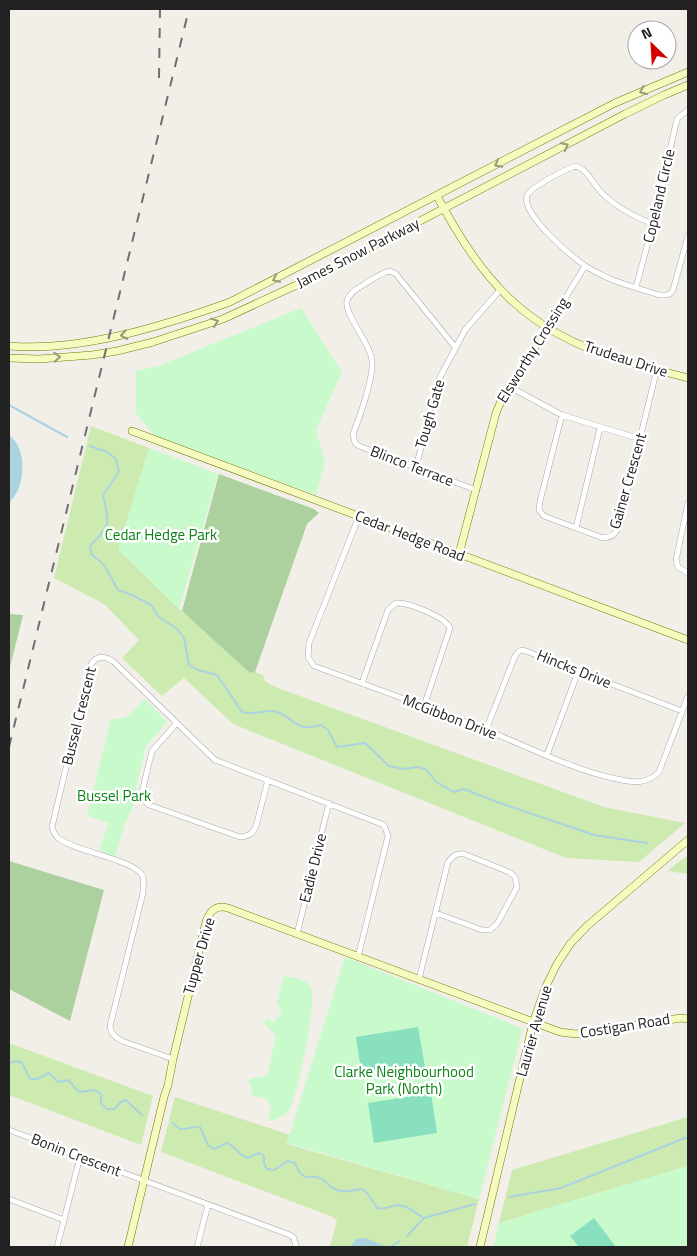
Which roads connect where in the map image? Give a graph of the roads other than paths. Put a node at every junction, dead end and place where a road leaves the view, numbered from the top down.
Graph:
1 (688, 72) edge
2 (688, 86) edge
3 (688, 110) edge
4 (437, 196) junction
5 (444, 209) junction
6 (653, 224) junction
7 (688, 236) edge
8 (585, 266) junction
9 (636, 287) junction
10 (500, 290) junction
11 (547, 328) junction
12 (9, 346) edge
13 (455, 347) junction
14 (9, 358) edge
15 (657, 370) junction
16 (688, 378) edge
17 (510, 387) junction
18 (562, 415) junction
19 (600, 428) junction
20 (132, 431) dead end
21 (640, 438) junction
22 (416, 467) junction
23 (476, 490) junction
24 (688, 503) edge
25 (358, 516) junction
26 (576, 528) junction
27 (460, 554) junction
28 (688, 573) edge
29 (688, 640) edge
30 (578, 672) junction
31 (362, 683) junction
32 (688, 696) edge
33 (424, 706) junction
34 (682, 712) junction
35 (176, 724) junction
36 (486, 730) junction
37 (547, 755) junction
38 (268, 780) junction
39 (329, 803) junction
40 (688, 840) edge
41 (436, 913) junction
42 (297, 934) junction
43 (358, 957) junction
44 (419, 979) junction
45 (688, 1018) edge
46 (533, 1023) junction
47 (173, 1059) junction
48 (9, 1130) edge
49 (80, 1157) junction
50 (144, 1180) junction
51 (9, 1199) edge
52 (208, 1205) junction
53 (64, 1220) junction
54 (57, 1247) edge
55 (128, 1247) edge
56 (197, 1247) edge
57 (296, 1247) edge
58 (480, 1247) edge

1 -> 4 street, James Snow Parkway
5 -> 2 street, James Snow Parkway
3 - 6 street, Copeland Circle
4 - 5 street, Trudeau Drive
4 -> 12 street, James Snow Parkway
5 - 10 street, Trudeau Drive
14 -> 5 street, James Snow Parkway
6 - 8 street
6 - 9 street, Copeland Circle
7 - 9 street
8 - 9 street
8 - 11 street, Elsworthy Crossing
10 - 11 street, Trudeau Drive
10 - 13 street, Tough Gate
11 - 15 street, Trudeau Drive
11 - 17 street, Elsworthy Crossing
13 - 22 street, Tough Gate
13 - 22 street, Blinco Terrace
15 - 16 street, Trudeau Drive
15 - 21 street, Gainer Crescent
17 - 18 street
17 - 23 street, Elsworthy Crossing
18 - 19 street
18 - 26 street, Gainer Crescent
19 - 21 street
19 - 26 street
20 - 25 street, Cedar Hedge Road
21 - 26 street, Gainer Crescent
22 - 23 street, Blinco Terrace
23 - 27 street, Elsworthy Crossing
24 - 28 street
25 - 27 street, Cedar Hedge Road
25 - 31 street, McGibbon Drive
27 - 29 street, Cedar Hedge Road
30 - 34 street, Hincks Drive
30 - 36 street, Hincks Drive
30 - 37 street
31 - 33 street, McGibbon Drive
31 - 33 street
32 - 34 street, McGibbon Drive
33 - 36 street, McGibbon Drive
34 - 37 street, McGibbon Drive
35 - 38 street, Bussel Crescent
35 - 38 street
35 - 47 street, Bussel Crescent
36 - 37 street, McGibbon Drive
38 - 39 street, Bussel Crescent
39 - 42 street, Eadie Drive
39 - 43 street, Bussel Crescent
40 - 46 street, Laurier Avenue
41 - 41 street
41 - 44 street
42 - 43 street, Tupper Drive
42 - 47 street, Tupper Drive
43 - 44 street, Tupper Drive
44 - 46 street, Tupper Drive
45 - 46 street, Costigan Road
46 - 58 street, Laurier Avenue
47 - 50 street, Tupper Drive
48 - 49 street, Bonin Crescent
49 - 50 street, Bonin Crescent
49 - 53 street
50 - 52 street, Bonin Crescent
50 - 55 street, Tupper Drive
51 - 53 street
52 - 56 street
52 - 57 street, Bonin Crescent
53 - 54 street

